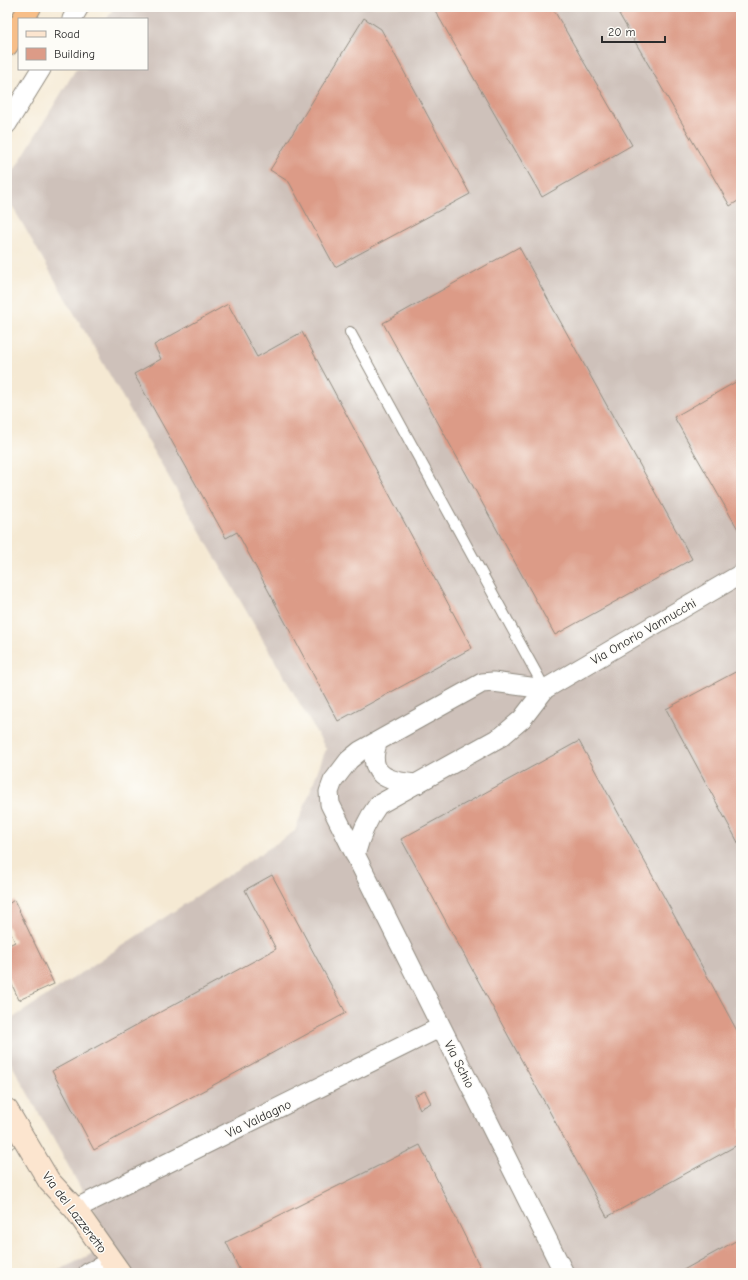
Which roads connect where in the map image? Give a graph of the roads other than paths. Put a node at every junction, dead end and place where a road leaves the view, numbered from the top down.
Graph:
1 (30, 7) edge
2 (79, 7) edge
3 (24, 18) edge
4 (73, 18) edge
5 (18, 27) edge
6 (7, 45) edge
7 (40, 70) edge
8 (7, 124) edge
9 (350, 332) dead end
10 (741, 574) edge
11 (545, 689) junction
12 (378, 741) junction
13 (417, 784) junction
14 (355, 855) junction
15 (441, 1027) junction
16 (7, 1110) edge
17 (75, 1209) junction
18 (116, 1267) edge
19 (88, 1273) edge
20 (564, 1273) edge

1 - 3 highway
2 - 4 street
5 - 6 highway
7 - 8 street
9 - 11 lane
10 - 11 street, Via Onorio Vannucchi
11 - 12 street
11 - 13 street, Via Onorio Vannucchi
12 - 13 street
12 - 14 street
13 - 14 street, Via Onorio Vannucchi
14 - 15 street, Via Schio
15 - 17 street, Via Valdagno
15 - 20 street, Via Schio
16 - 17 street, Via del Lazzeretto
17 - 18 street, Via del Lazzeretto
18 - 19 street

